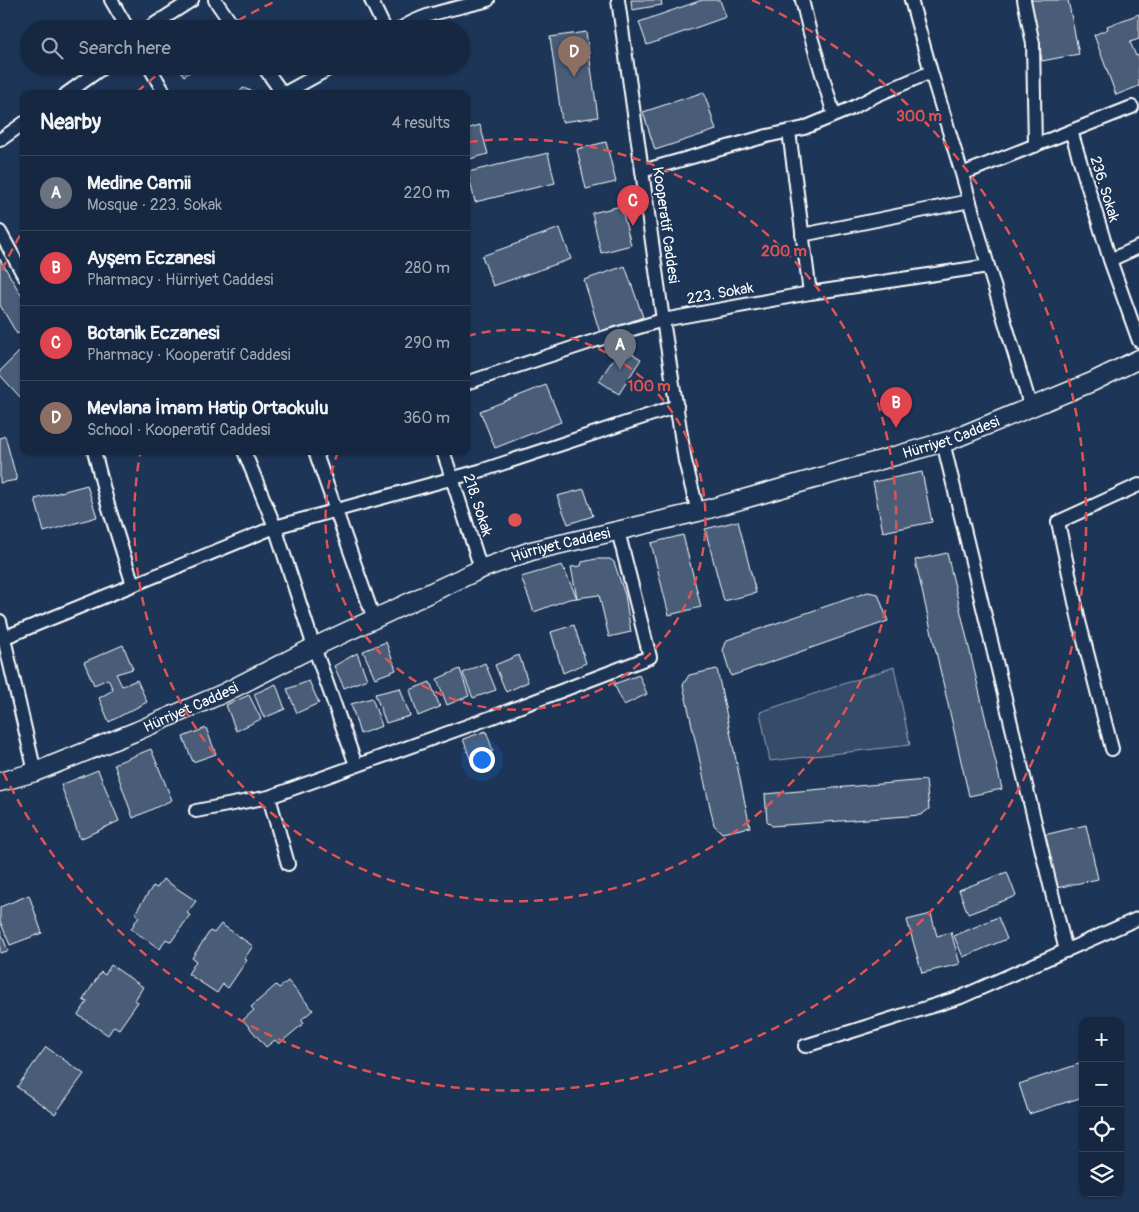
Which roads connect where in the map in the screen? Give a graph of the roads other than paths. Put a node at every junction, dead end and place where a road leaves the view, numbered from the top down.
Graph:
1 (111, 0) edge
2 (192, 0) edge
3 (215, 0) edge
4 (370, 0) edge
5 (488, 0) edge
6 (618, 0) edge
7 (802, 0) edge
8 (911, 0) edge
9 (1024, 0) edge
10 (123, 20) edge
11 (160, 20) edge
12 (229, 20) edge
13 (380, 20) edge
14 (414, 20) edge
15 (931, 72) junction
16 (94, 75) edge
17 (154, 75) edge
18 (269, 75) edge
19 (318, 75) edge
20 (75, 90) edge
21 (163, 90) edge
22 (280, 90) edge
23 (290, 90) edge
24 (1132, 107) dead end
25 (834, 115) junction
26 (20, 126) edge
27 (789, 131) junction
28 (1071, 131) junction
29 (0, 140) edge
30 (1035, 146) junction
31 (642, 170) junction
32 (962, 174) junction
33 (970, 201) junction
34 (0, 232) edge
35 (802, 235) junction
36 (1139, 247) edge
37 (1110, 260) junction
38 (988, 266) junction
39 (20, 269) edge
40 (810, 293) junction
41 (663, 320) junction
42 (1139, 341) edge
43 (1139, 359) edge
44 (470, 382) edge
45 (677, 406) junction
46 (1031, 408) junction
47 (943, 442) junction
48 (95, 455) edge
49 (246, 455) edge
50 (316, 455) edge
51 (444, 455) edge
52 (452, 478) junction
53 (1139, 485) edge
54 (336, 510) junction
55 (698, 512) junction
56 (275, 527) junction
57 (618, 531) junction
58 (481, 569) junction
59 (133, 585) junction
60 (374, 619) junction
61 (0, 621) edge
62 (3, 644) edge
63 (314, 647) junction
64 (1112, 749) dead end
65 (356, 765) junction
66 (36, 772) junction
67 (0, 782) edge
68 (269, 797) junction
69 (196, 810) dead end
70 (288, 864) dead end
71 (1139, 918) edge
72 (1066, 951) junction
73 (805, 1046) dead end

1 - 10 street
2 - 11 street
3 - 12 street
4 - 13 street
5 - 14 street
6 - 31 street, Kooperatif Caddesi
7 - 25 street
8 - 15 street
9 - 30 street
15 - 25 street
15 - 32 street
16 - 20 street
17 - 21 street
18 - 22 street
19 - 23 street
24 - 28 street
25 - 27 street
26 - 29 street
27 - 31 street
27 - 35 street
28 - 30 street
28 - 37 street, 236. Sokak
30 - 32 street
31 - 41 street, Kooperatif Caddesi
32 - 33 street
33 - 35 street
33 - 38 street
34 - 39 street
35 - 40 street
36 - 37 street
37 - 42 street, 236. Sokak
38 - 40 street, 223. Sokak
38 - 46 street
40 - 41 street, 223. Sokak
41 - 44 street, 223. Sokak
41 - 45 street, Kooperatif Caddesi
43 - 46 street, Hürriyet Caddesi
45 - 52 street
45 - 55 street, Kooperatif Caddesi
46 - 47 street, Hürriyet Caddesi
47 - 55 street, Hürriyet Caddesi
47 - 72 street
48 - 59 street
49 - 56 street
50 - 54 street
51 - 52 street, 218. Sokak
52 - 54 street
52 - 58 street, 218. Sokak
53 - 64 street
54 - 56 street
54 - 60 street
55 - 57 street, Hürriyet Caddesi
56 - 59 street
56 - 63 street
57 - 58 street, Hürriyet Caddesi
57 - 65 street
58 - 60 street, Hürriyet Caddesi
59 - 62 street
60 - 63 street, Hürriyet Caddesi
61 - 62 street
62 - 66 street
63 - 65 street
63 - 66 street, Hürriyet Caddesi
65 - 68 street
66 - 67 street, Hürriyet Caddesi
68 - 69 street
68 - 70 street
71 - 72 street
72 - 73 street

